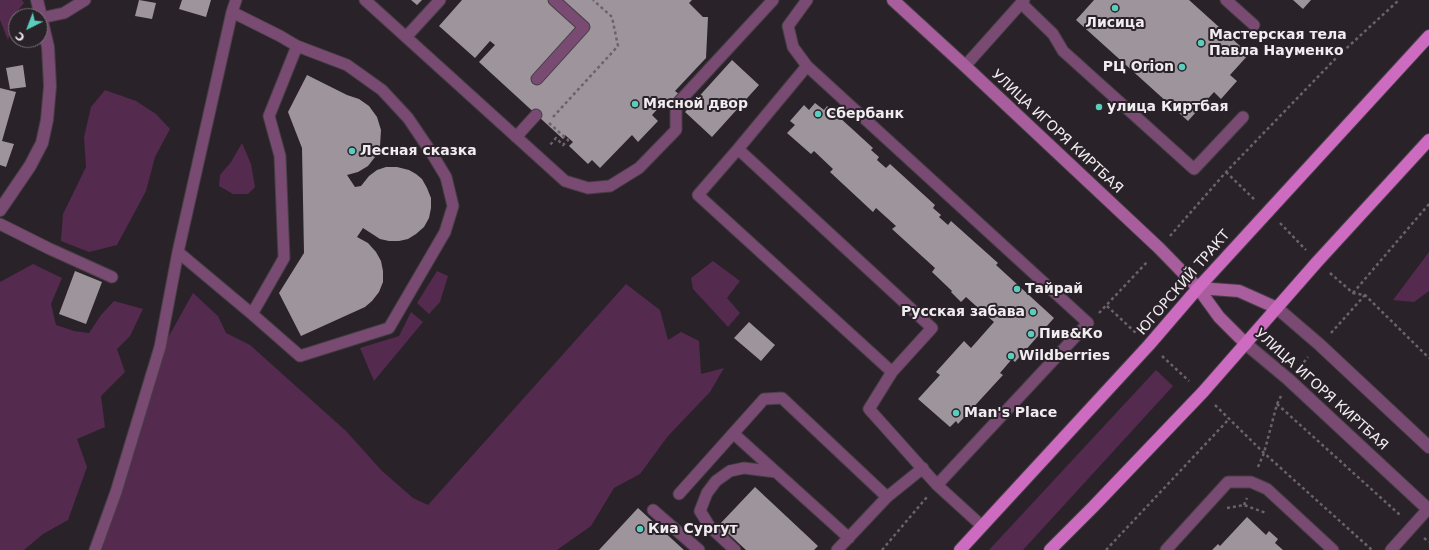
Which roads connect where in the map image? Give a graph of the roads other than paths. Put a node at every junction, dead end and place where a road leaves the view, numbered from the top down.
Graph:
1 (85, 0) edge
2 (236, 0) edge
3 (365, 0) edge
4 (440, 0) edge
5 (554, 0) edge
6 (773, 0) edge
7 (807, 0) edge
8 (893, 0) edge
9 (1226, 0) edge
10 (1023, 2) edge
11 (232, 12) junction
12 (48, 16) edge
13 (1254, 25) dead end
14 (1429, 36) edge
15 (406, 37) junction
16 (297, 46) junction
17 (48, 47) edge
18 (808, 66) junction
19 (965, 66) junction
20 (537, 79) dead end
21 (536, 115) dead end
22 (1243, 117) dead end
23 (516, 137) junction
24 (1429, 140) edge
25 (738, 149) junction
26 (0, 210) edge
27 (0, 224) edge
28 (178, 252) junction
29 (112, 277) dead end
30 (1198, 288) junction
31 (1277, 308) junction
32 (252, 314) junction
33 (1246, 344) junction
34 (892, 372) junction
35 (734, 434) junction
36 (1429, 447) edge
37 (923, 468) junction
38 (776, 472) junction
39 (937, 485) junction
40 (679, 494) dead end
41 (888, 497) junction
42 (1428, 509) edge
43 (653, 510) dead end
44 (982, 526) junction
45 (848, 538) junction
46 (95, 550) edge
47 (699, 550) edge
48 (735, 550) edge
49 (837, 550) edge
50 (960, 550) edge
51 (1050, 550) edge
52 (1166, 550) edge
53 (1333, 550) edge
54 (1391, 550) edge

1 - 12 lane
2 - 11 lane
3 - 15 lane
4 - 15 lane
5 - 20 lane
6 - 23 lane
7 - 18 lane
8 - 19 main road, УЛИЦА ИГОРЯ КИРТБАЯ
9 - 13 lane
10 - 19 lane
10 - 22 lane
11 - 16 lane
11 - 28 lane
14 - 30 main road, ЮГОРСКИЙ ТРАКТ
15 - 23 lane
16 - 32 lane
16 - 32 lane
17 - 26 street
18 - 25 lane
18 - 39 lane
19 - 30 main road, УЛИЦА ИГОРЯ КИРТБАЯ
21 - 23 lane
24 - 31 main road
25 - 34 lane
25 - 34 lane
27 - 29 lane
28 - 32 lane
28 - 46 lane
30 - 31 main road
30 - 33 main road, УЛИЦА ИГОРЯ КИРТБАЯ
30 - 44 main road, ЮГОРСКИЙ ТРАКТ
31 - 33 main road
31 - 36 street
33 - 42 street, УЛИЦА ИГОРЯ КИРТБАЯ
33 - 51 main road
34 - 37 lane
35 - 38 lane
35 - 40 lane
35 - 41 lane
37 - 39 lane
37 - 41 lane
38 - 45 lane
38 - 48 lane
39 - 44 lane
41 - 45 lane
42 - 54 lane
43 - 47 lane
44 - 50 main road, ЮГОРСКИЙ ТРАКТ
45 - 49 lane
52 - 53 lane

